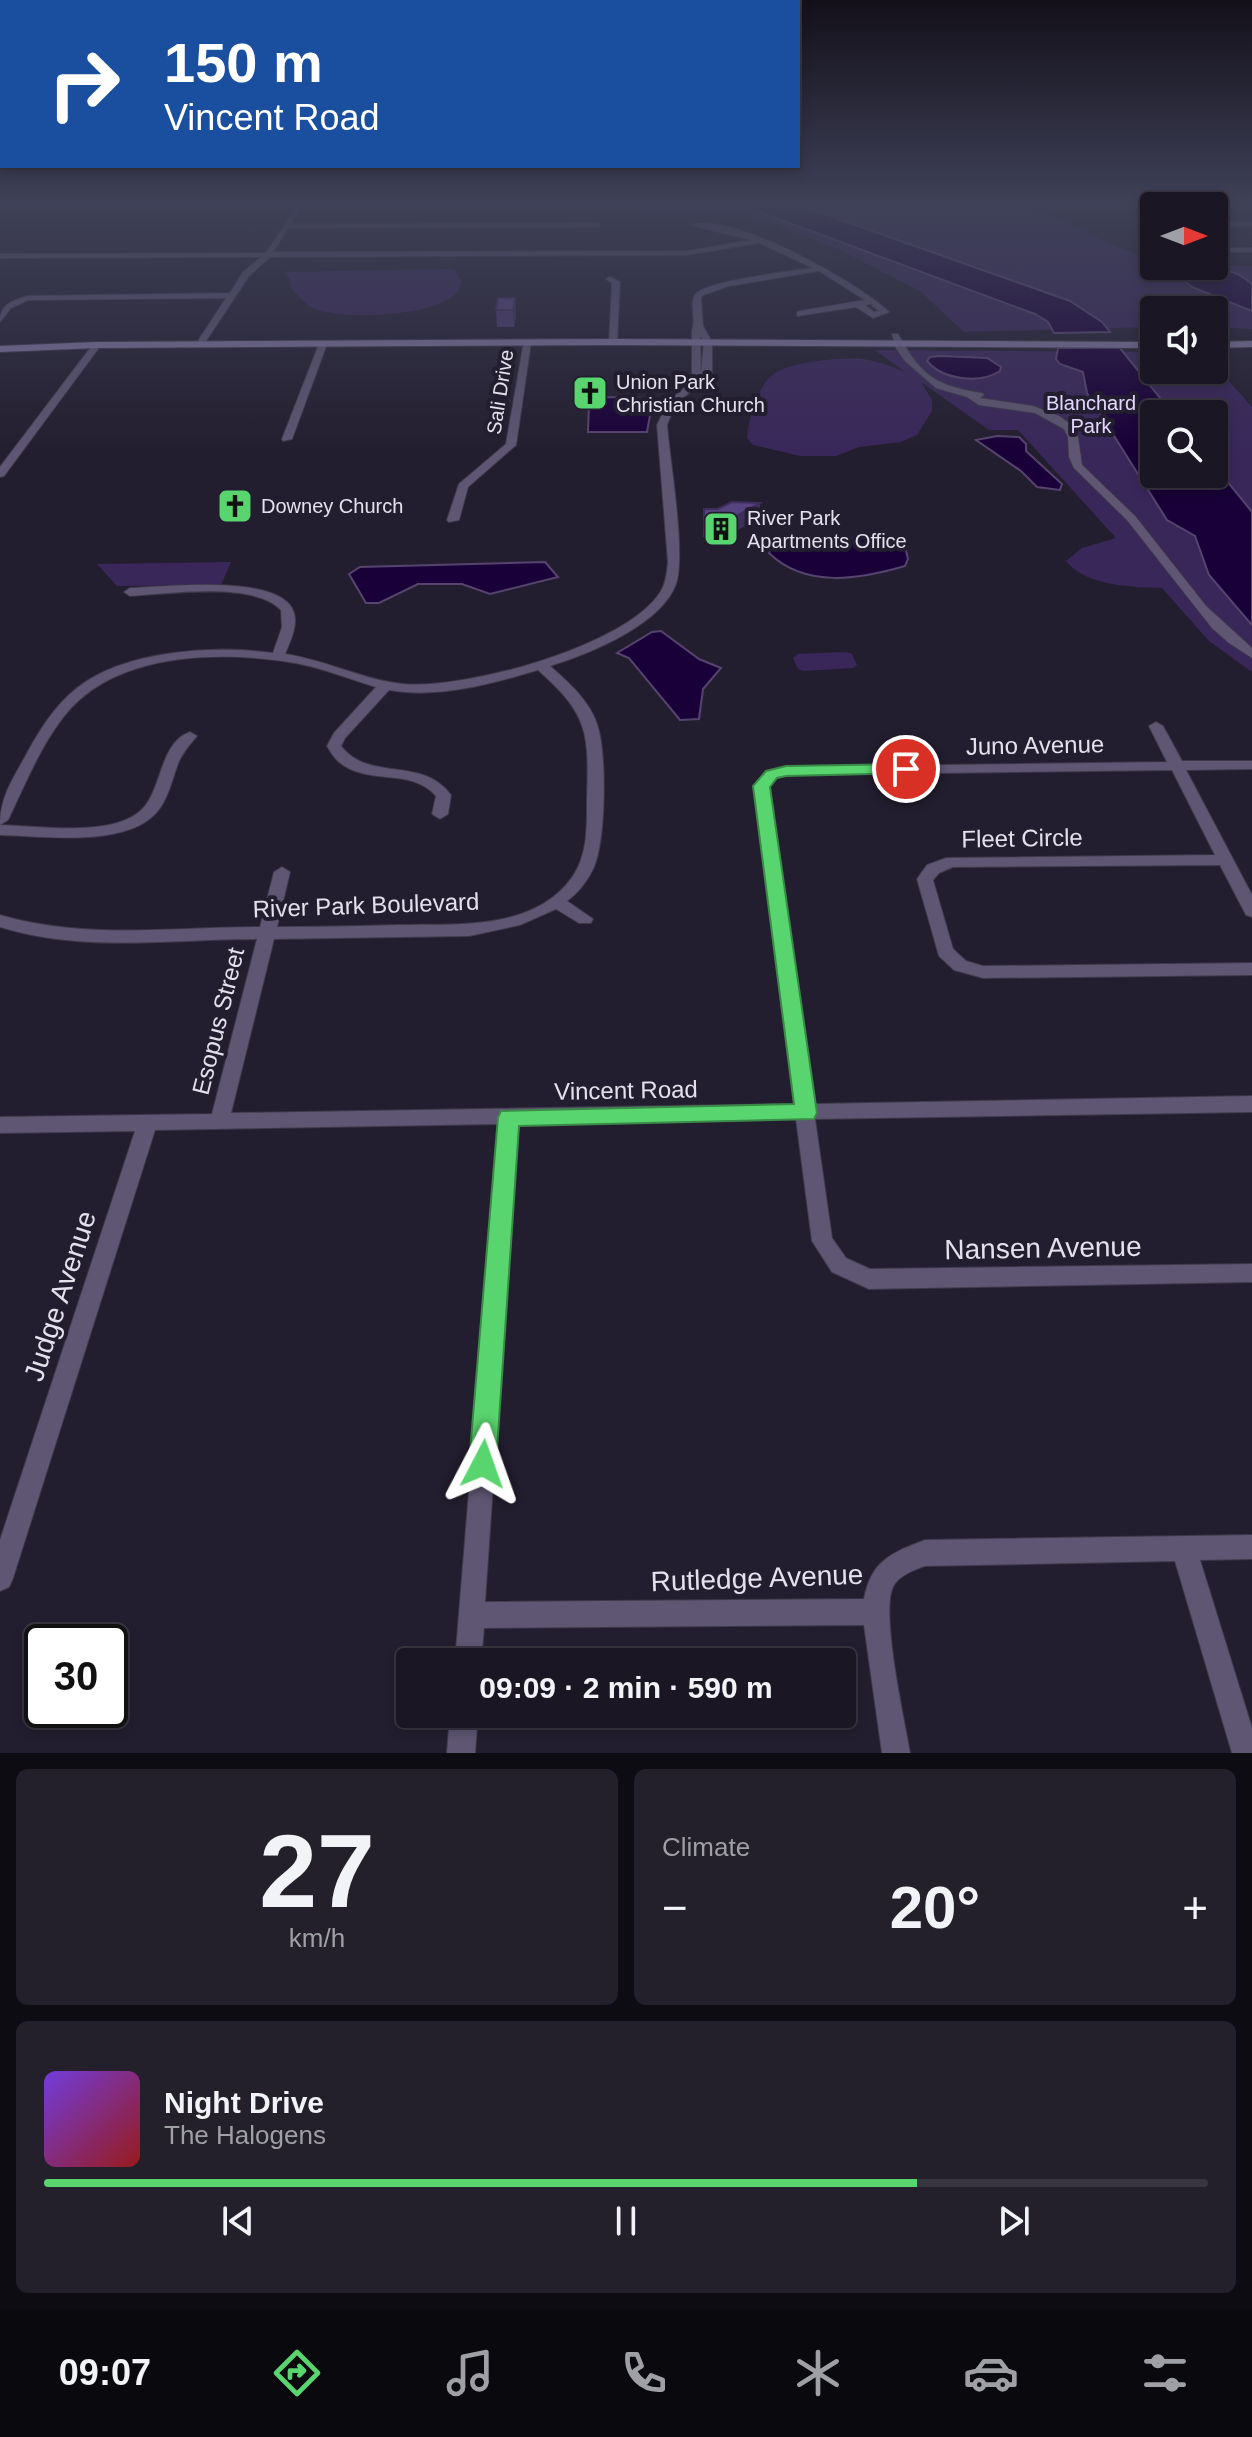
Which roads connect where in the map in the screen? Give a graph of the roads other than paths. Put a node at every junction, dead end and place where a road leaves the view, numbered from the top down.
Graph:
1 (238, 287) edge
2 (616, 287) edge
3 (719, 287) edge
4 (849, 287) edge
5 (233, 295) junction
6 (873, 301) junction
7 (858, 304) junction
8 (800, 314) dead end
9 (0, 319) edge
10 (1228, 335) edge
11 (1252, 335) edge
12 (1140, 338) edge
13 (1134, 340) junction
14 (896, 341) junction
15 (613, 342) junction
16 (702, 342) junction
17 (1140, 342) edge
18 (0, 343) edge
19 (527, 343) junction
20 (200, 344) junction
21 (323, 344) junction
22 (1252, 344) edge
23 (97, 345) junction
24 (1228, 345) edge
25 (0, 349) edge
26 (287, 439) dead end
27 (0, 474) edge
28 (453, 520) dead end
29 (130, 592) dead end
30 (1252, 654) edge
31 (278, 657) junction
32 (541, 665) junction
33 (384, 687) junction
34 (1156, 726) dead end
35 (190, 736) dead end
36 (1177, 765) junction
37 (1252, 765) edge
38 (440, 814) dead end
39 (0, 820) edge
40 (0, 830) edge
41 (1226, 860) junction
42 (282, 872) dead end
43 (557, 902) junction
44 (1252, 911) edge
45 (585, 919) dead end
46 (0, 921) edge
47 (267, 933) junction
48 (1252, 969) edge
49 (1252, 1104) edge
50 (806, 1113) junction
51 (509, 1117) junction
52 (219, 1123) junction
53 (147, 1124) junction
54 (0, 1125) edge
55 (1252, 1273) edge
56 (1252, 1547) edge
57 (1184, 1549) junction
58 (0, 1578) edge
59 (876, 1612) junction
60 (471, 1615) junction
61 (469, 1648) edge
62 (463, 1728) edge
63 (461, 1753) edge
64 (896, 1753) edge
65 (1246, 1753) edge

1 - 5 street
2 - 15 street
3 - 16 street
4 - 6 street
5 - 9 street
5 - 20 street
6 - 7 street
6 - 7 street
7 - 8 street
10 - 11 main road
12 - 13 main road
13 - 14 main road
13 - 17 main road
14 - 16 main road
14 - 30 street
15 - 16 main road
15 - 19 main road
16 - 32 street
18 - 23 main road
19 - 21 main road
19 - 28 street, Sali Drive
20 - 21 main road
20 - 23 main road
21 - 26 street
22 - 24 main road
23 - 25 main road
23 - 27 street
29 - 31 street
31 - 33 street
31 - 39 street
32 - 33 street
32 - 43 street, River Park Boulevard
33 - 38 street
34 - 36 street
35 - 40 street
36 - 37 street, Juno Avenue
36 - 41 street
36 - 50 street, Juno Avenue
41 - 44 street
41 - 48 street, Fleet Circle
42 - 47 street, Esopus Street
43 - 45 street
43 - 47 street, River Park Boulevard
46 - 47 street, River Park Boulevard
47 - 52 street, Esopus Street
49 - 50 street, Vincent Road
50 - 51 street, Vincent Road
50 - 55 street, Nansen Avenue
51 - 52 street, Vincent Road
51 - 60 street
52 - 53 street, Vincent Road
53 - 54 street, Vincent Road
53 - 58 street, Judge Avenue
56 - 57 street, Rutledge Avenue
57 - 59 street, Rutledge Avenue
57 - 65 street
59 - 60 street, Rutledge Avenue
59 - 64 street
60 - 61 street
62 - 63 street

